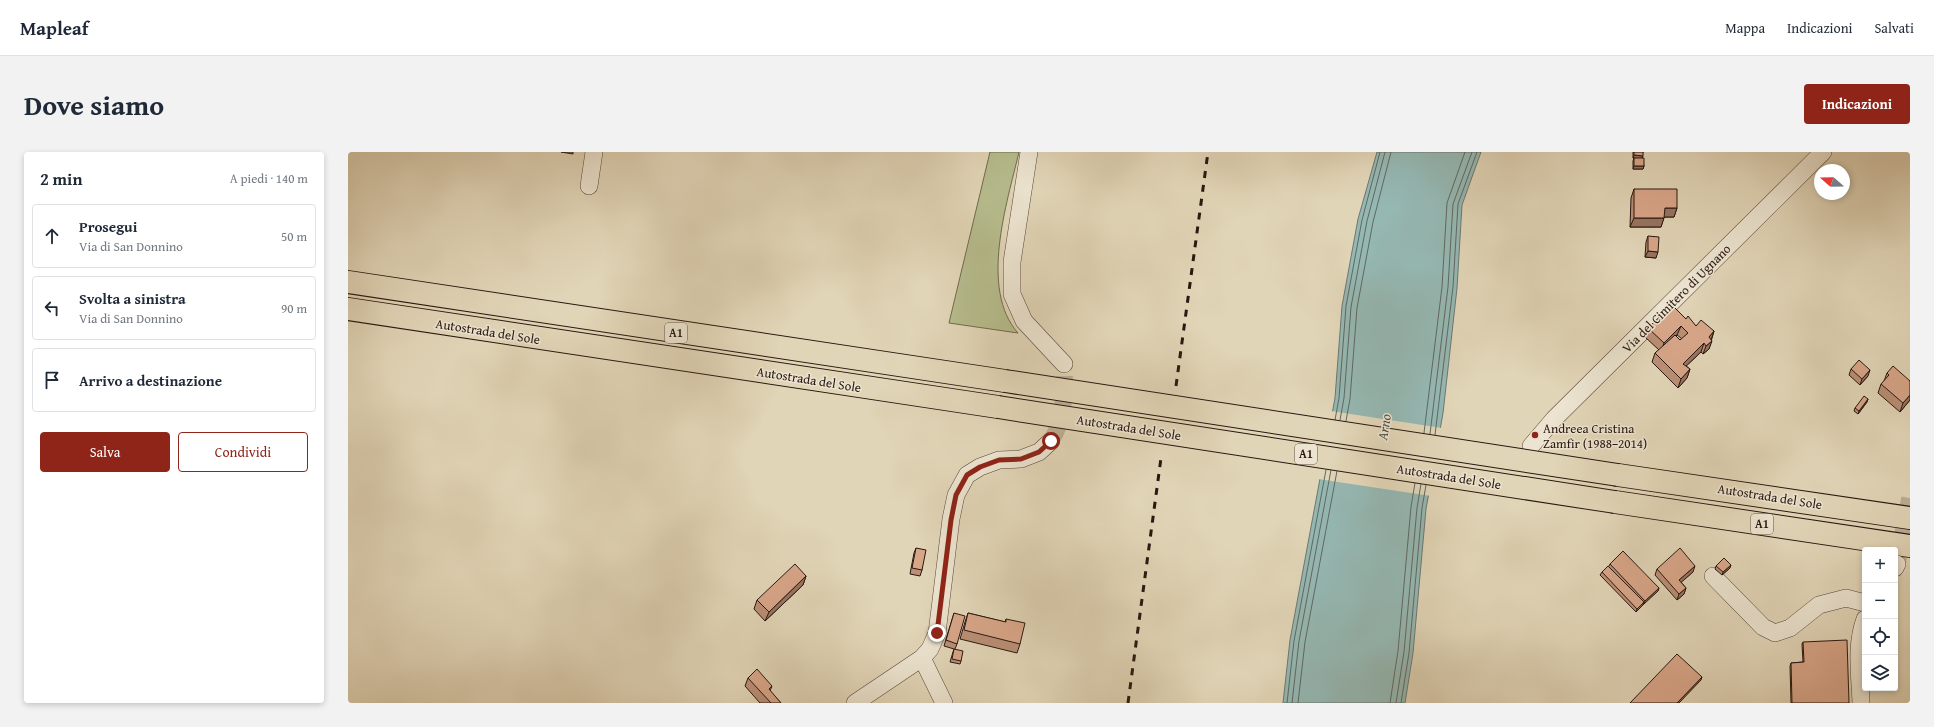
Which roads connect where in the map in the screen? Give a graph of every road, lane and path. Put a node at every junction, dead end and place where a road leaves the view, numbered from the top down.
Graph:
1 (594, 152) edge
2 (1029, 152) edge
3 (1823, 152) edge
4 (589, 186) dead end
5 (348, 282) edge
6 (348, 309) edge
7 (1064, 364) tunnel mouth
8 (1051, 441) tunnel mouth
9 (1531, 446) dead end
10 (1910, 518) edge
11 (1910, 546) edge
12 (1713, 576) dead end
13 (1862, 602) edge
14 (1862, 626) edge
15 (922, 658) junction
16 (855, 703) edge
17 (944, 703) edge
18 (1861, 703) edge

1 - 4 street
2 - 7 street
3 - 9 street, Via del Cimitero di Ugnano
5 - 10 highway, Autostrada del Sole / A1, bridge
6 - 11 highway, Autostrada del Sole / A1, bridge
8 - 15 street
12 - 13 street
14 - 18 street
15 - 16 street
15 - 17 street

